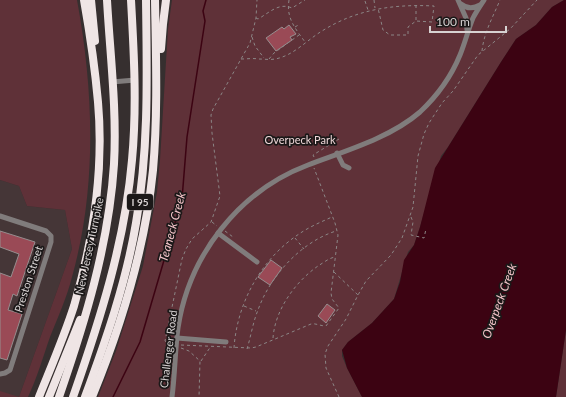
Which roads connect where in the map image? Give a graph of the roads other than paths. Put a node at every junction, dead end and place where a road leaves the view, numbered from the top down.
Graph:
1 (84, 0) edge
2 (91, 0) edge
3 (107, 0) edge
4 (131, 0) edge
5 (135, 0) edge
6 (146, 0) edge
7 (155, 0) edge
8 (166, 0) edge
9 (460, 2) edge
10 (482, 2) edge
11 (467, 35) junction
12 (134, 50) junction
13 (135, 80) junction
14 (112, 82) junction
15 (156, 84) junction
16 (98, 101) junction
17 (337, 153) junction
18 (349, 168) dead end
19 (0, 216) edge
20 (218, 233) junction
21 (256, 262) dead end
22 (90, 299) junction
23 (177, 338) junction
24 (226, 342) dead end
25 (0, 374) edge
26 (39, 397) edge
27 (49, 397) edge
28 (59, 397) edge
29 (73, 397) edge
30 (85, 397) edge
31 (92, 397) edge
32 (172, 397) edge

1 - 16 highway
2 - 16 highway
3 - 14 highway, New Jersey Turnpike / I 95
4 - 12 highway
5 - 12 highway
6 - 30 highway, I 95
7 - 15 highway, I 95
8 - 15 highway
9 - 10 street, Challenger Road
9 - 11 street, Challenger Road
10 - 11 street, Challenger Road
11 - 17 street, Challenger Road
12 - 13 highway
13 - 14 street
13 - 29 highway
14 - 22 highway, New Jersey Turnpike / I 95
15 - 31 highway, I 95
16 - 26 highway
17 - 18 street
17 - 20 street, Challenger Road
19 - 25 street, Preston Street
20 - 21 street
20 - 23 street, Challenger Road
22 - 27 highway
22 - 28 highway, New Jersey Turnpike / I 95
23 - 24 street
23 - 32 street, Challenger Road

